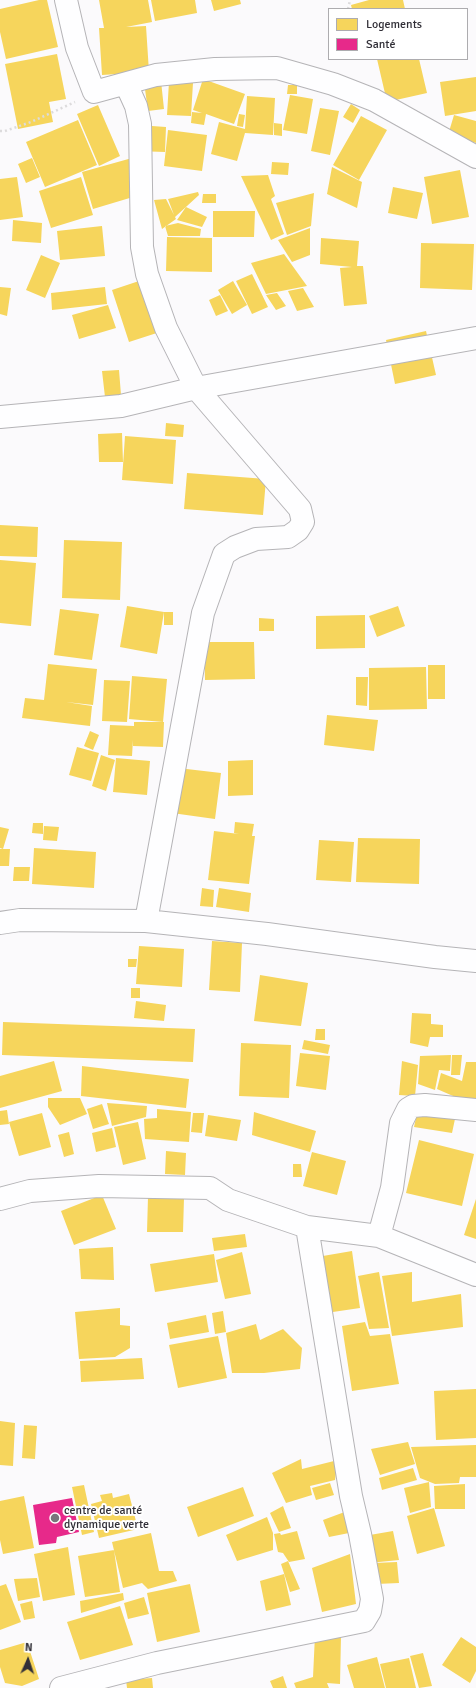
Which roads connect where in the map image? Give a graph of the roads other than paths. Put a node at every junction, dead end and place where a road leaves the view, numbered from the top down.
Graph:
1 (66, 0) edge
2 (126, 84) junction
3 (476, 158) edge
4 (476, 338) edge
5 (196, 388) junction
6 (0, 417) edge
7 (146, 921) junction
8 (0, 923) edge
9 (476, 961) edge
10 (476, 1110) edge
11 (0, 1199) edge
12 (307, 1227) junction
13 (379, 1236) junction
14 (476, 1275) edge
15 (61, 1688) edge

1 - 2 street
2 - 3 street
2 - 5 street
4 - 5 street
5 - 6 street
5 - 7 street
7 - 8 street
7 - 9 street
10 - 13 street
11 - 12 street
12 - 13 street
12 - 15 street
13 - 14 street

